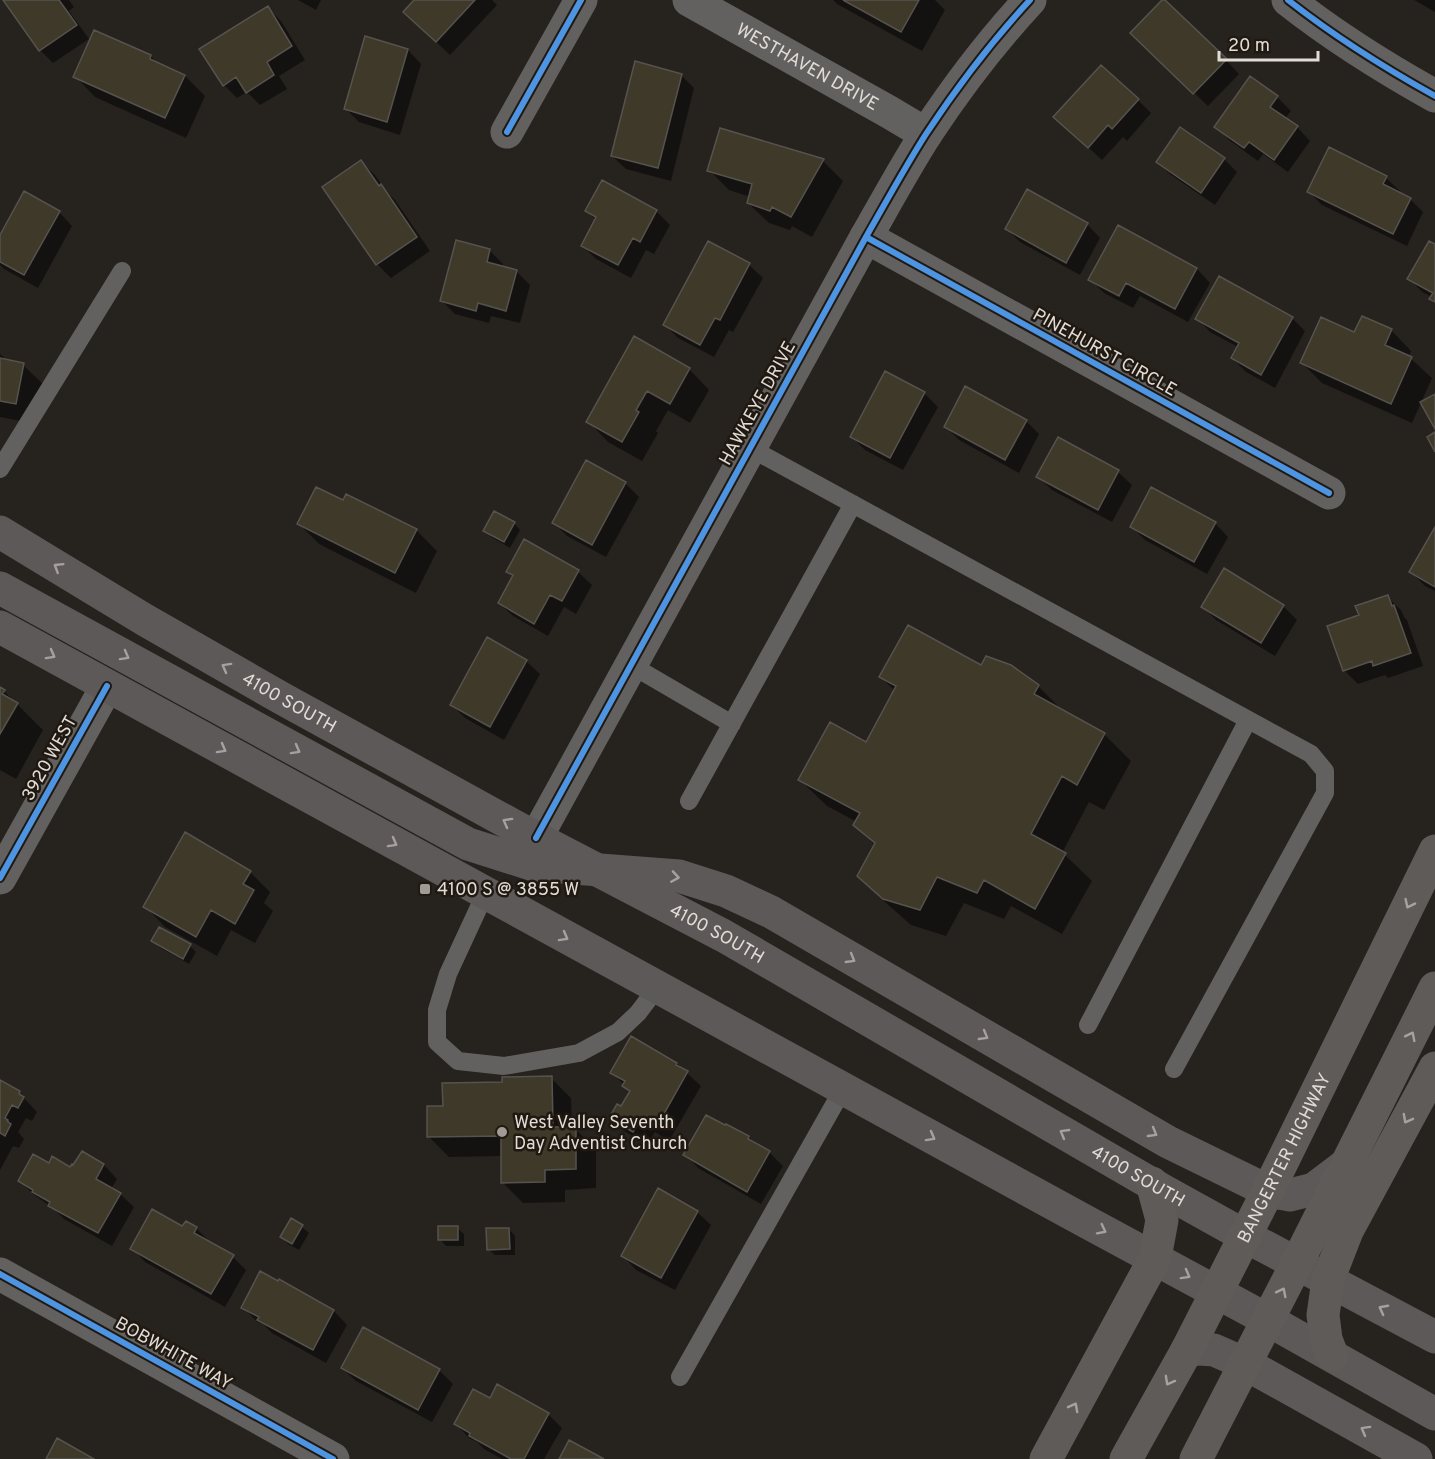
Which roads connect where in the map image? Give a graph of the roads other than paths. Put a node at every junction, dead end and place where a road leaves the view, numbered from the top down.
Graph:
1 (581, 0) edge
2 (688, 0) edge
3 (1030, 0) edge
4 (1288, 0) edge
5 (1435, 96) edge
6 (507, 132) dead end
7 (926, 134) junction
8 (866, 237) junction
9 (122, 271) dead end
10 (750, 448) junction
11 (0, 469) edge
12 (1329, 493) dead end
13 (854, 504) junction
14 (0, 531) edge
15 (0, 588) edge
16 (0, 627) edge
17 (631, 665) junction
18 (107, 686) junction
19 (1248, 720) junction
20 (732, 724) junction
21 (689, 801) dead end
22 (536, 838) junction
23 (1435, 851) edge
24 (4, 860) edge
25 (596, 869) junction
26 (485, 894) junction
27 (657, 988) junction
28 (1435, 988) edge
29 (1088, 1025) dead end
30 (1435, 1068) edge
31 (1174, 1069) dead end
32 (843, 1089) junction
33 (1347, 1164) junction
34 (1152, 1183) junction
35 (1268, 1191) junction
36 (1245, 1236) junction
37 (1155, 1258) junction
38 (1297, 1263) junction
39 (0, 1274) edge
40 (1328, 1280) junction
41 (1216, 1292) junction
42 (1268, 1320) junction
43 (1435, 1337) edge
44 (1187, 1350) junction
45 (1332, 1355) junction
46 (1245, 1364) junction
47 (680, 1377) dead end
48 (1435, 1414) edge
49 (333, 1459) edge
50 (1046, 1459) edge
51 (1126, 1459) edge
52 (1196, 1459) edge
53 (1416, 1459) edge

1 - 6 street
2 - 7 street, WESTHAVEN DRIVE
3 - 7 street, HAWKEYE DRIVE
4 - 5 street
7 - 8 street, HAWKEYE DRIVE
8 - 10 street, HAWKEYE DRIVE
8 - 12 street, PINEHURST CIRCLE
9 - 11 lane
10 - 13 lane
10 - 17 street, HAWKEYE DRIVE
13 - 19 lane
13 - 20 lane
22 -> 14 main road, 4100 SOUTH
15 -> 25 main road
16 -> 18 main road
17 - 20 lane
17 - 22 street, HAWKEYE DRIVE
18 - 24 street, 3920 WEST
18 -> 26 main road
19 - 29 lane
19 - 31 lane
20 - 21 lane
22 - 25 main road, 4100 SOUTH
23 -> 35 highway, BANGERTER HIGHWAY
34 -> 25 main road, 4100 SOUTH
25 -> 35 main road
26 -> 27 main road
26 - 27 lane
27 - 32 main road
33 -> 28 highway
30 -> 40 highway
32 -> 37 main road
32 - 47 lane
33 - 35 main road
33 - 38 highway
34 - 36 main road, 4100 SOUTH
34 - 37 highway
35 - 36 highway, BANGERTER HIGHWAY
36 - 38 main road, 4100 SOUTH
36 - 41 highway, BANGERTER HIGHWAY
37 -> 41 main road
50 -> 37 highway
38 - 40 main road, 4100 SOUTH
42 -> 38 highway
39 - 49 street, BOBWHITE WAY
43 -> 40 main road, 4100 SOUTH
40 - 45 highway
41 - 42 main road
41 - 44 highway, BANGERTER HIGHWAY
42 - 45 main road
42 - 46 highway
44 - 46 main road
44 -> 51 highway, BANGERTER HIGHWAY
45 - 48 main road
46 - 52 highway
53 -> 46 main road

